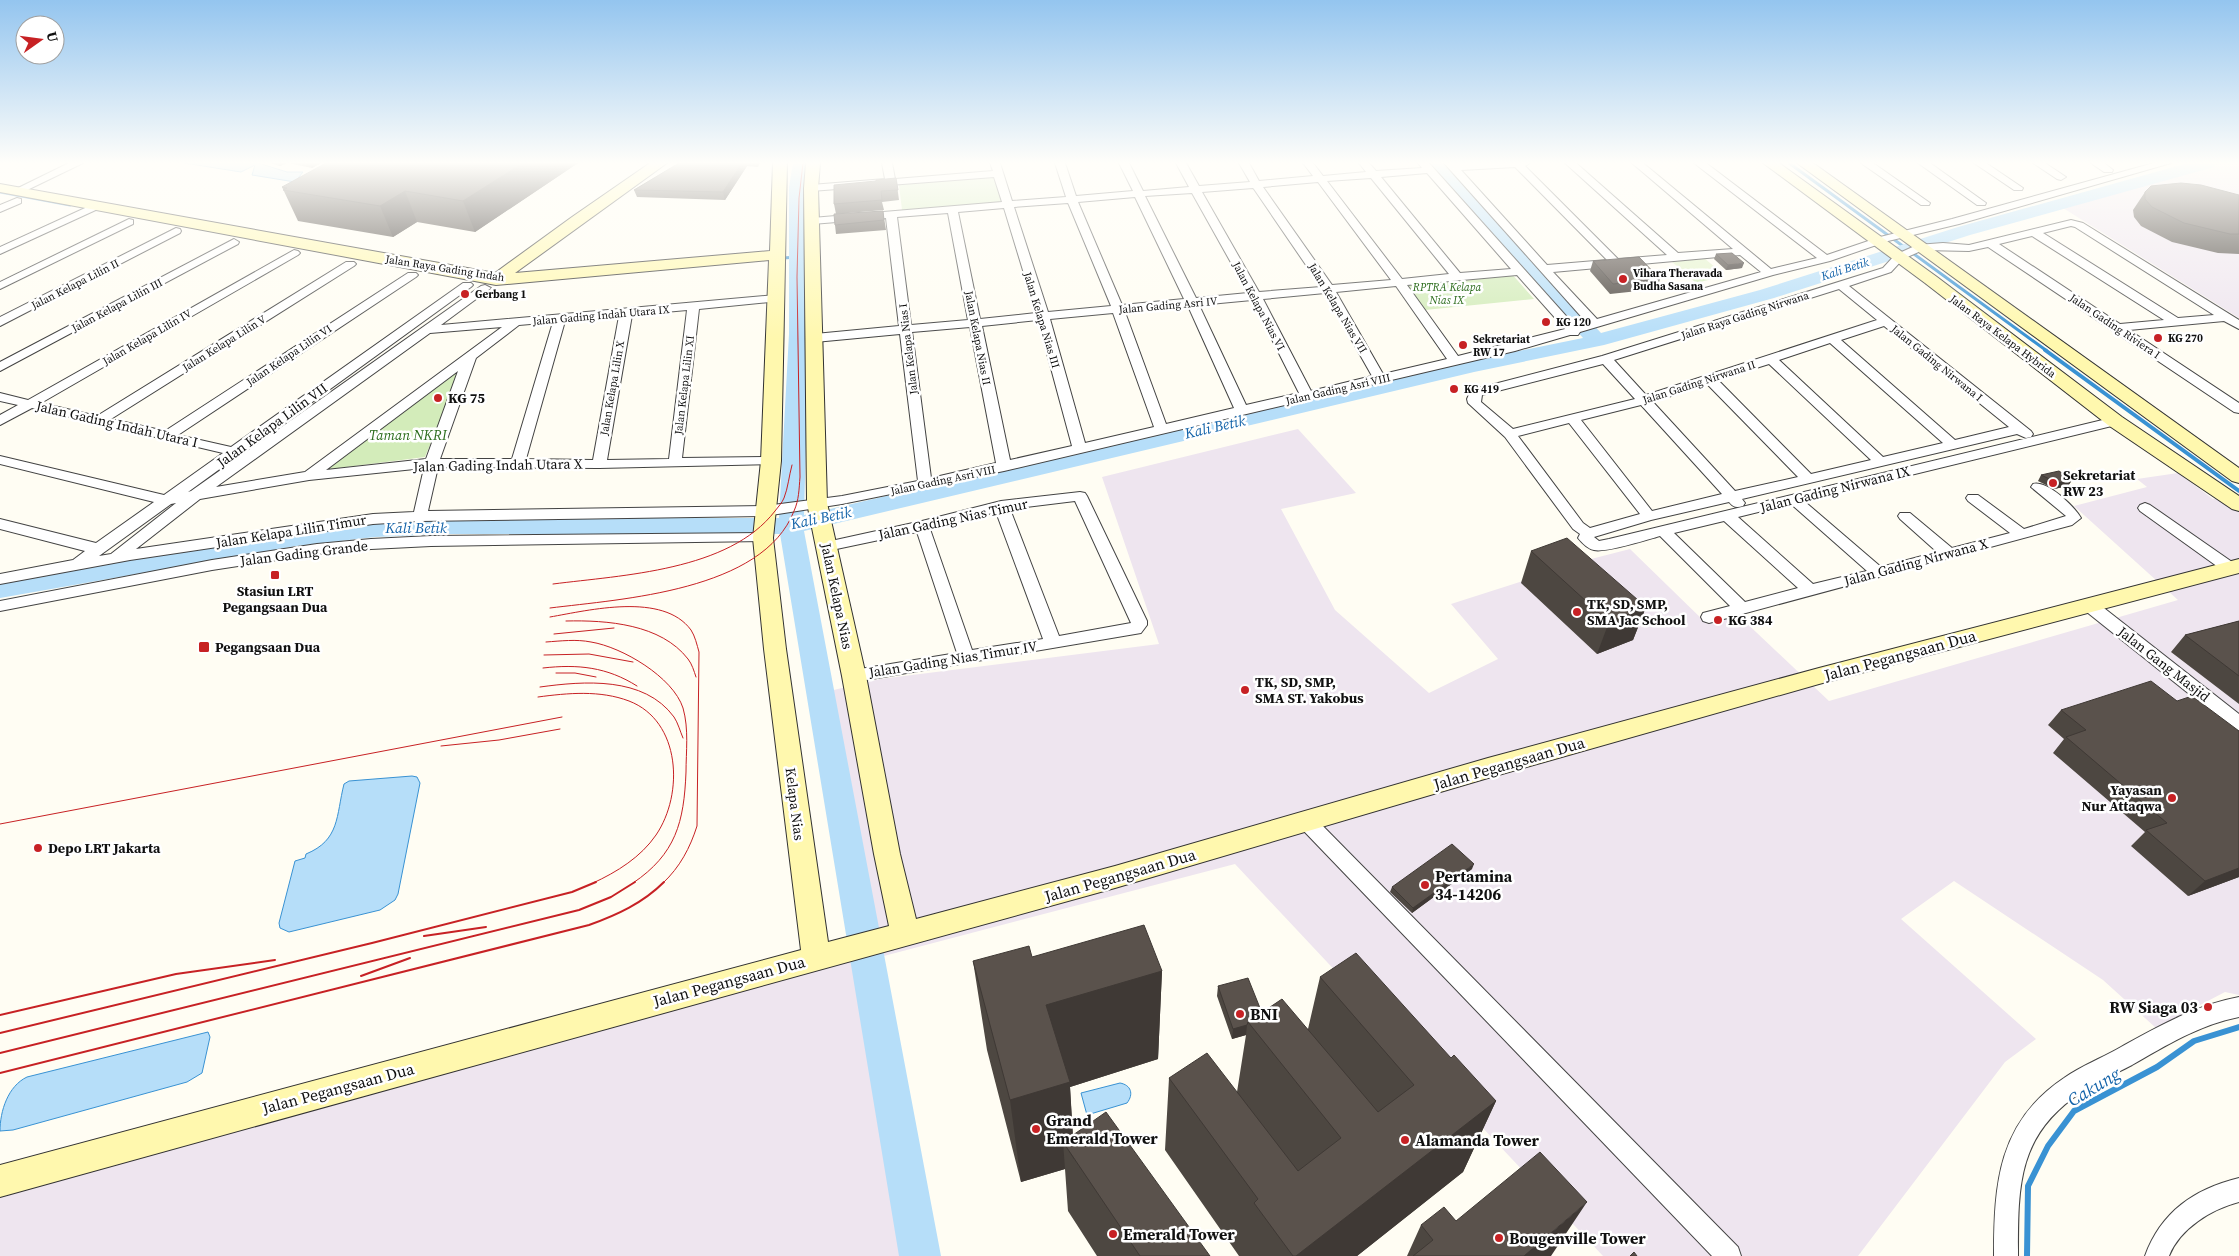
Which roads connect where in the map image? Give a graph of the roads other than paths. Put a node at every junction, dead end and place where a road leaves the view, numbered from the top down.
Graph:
1 (812, 221) edge
2 (42, 222) edge
3 (50, 222) edge
4 (129, 222) joint
5 (173, 222) edge
6 (559, 222) edge
7 (568, 222) edge
8 (778, 222) edge
9 (893, 222) edge
10 (955, 222) edge
11 (1012, 222) edge
12 (1081, 222) edge
13 (1152, 222) edge
14 (1213, 222) edge
15 (1282, 222) edge
16 (1352, 222) edge
17 (1412, 222) edge
18 (1476, 222) edge
19 (1502, 222) edge
20 (1576, 222) edge
21 (1636, 222) edge
22 (1707, 222) edge
23 (1777, 222) edge
24 (1864, 222) edge
25 (1874, 222) edge
26 (1977, 222) edge
27 (176, 231) junction
28 (2034, 232) junction
29 (0, 240) edge
30 (234, 242) junction
31 (1990, 243) junction
32 (1902, 245) junction
33 (0, 251) edge
34 (1742, 251) junction
35 (294, 253) junction
36 (1677, 258) junction
37 (776, 259) junction
38 (1826, 259) junction
39 (1616, 263) junction
40 (350, 264) junction
41 (1545, 269) junction
42 (1521, 271) junction
43 (1769, 273) junction
44 (412, 274) junction
45 (1457, 277) junction
46 (498, 278) junction
47 (476, 283) junction
48 (1399, 283) junction
49 (1841, 285) junction
50 (0, 286) edge
51 (1329, 290) junction
52 (1256, 297) junction
53 (776, 299) junction
54 (1192, 303) junction
55 (693, 306) junction
56 (1118, 310) junction
57 (626, 313) junction
58 (1042, 317) junction
59 (2225, 317) junction
60 (560, 319) junction
61 (1886, 321) junction
62 (0, 322) edge
63 (2176, 322) junction
64 (515, 323) junction
65 (975, 323) junction
66 (1594, 325) junction
67 (2239, 325) edge
68 (2117, 328) junction
69 (426, 330) junction
70 (906, 330) junction
71 (1575, 331) junction
72 (815, 338) junction
73 (1834, 340) junction
74 (471, 354) junction
75 (1606, 359) junction
76 (1771, 359) junction
77 (1455, 362) junction
78 (0, 367) edge
79 (1562, 370) joint
80 (1380, 379) junction
81 (1710, 380) junction
82 (1307, 396) junction
83 (0, 397) edge
84 (1645, 400) junction
85 (30, 404) junction
86 (2239, 410) edge
87 (1242, 411) junction
88 (1572, 418) junction
89 (0, 421) edge
90 (98, 421) junction
91 (2115, 421) junction
92 (2020, 429) junction
93 (1162, 430) junction
94 (1510, 434) junction
95 (167, 436) junction
96 (2034, 440) junction
97 (1954, 445) junction
98 (1080, 450) junction
99 (235, 452) junction
100 (0, 460) edge
101 (771, 461) junction
102 (1881, 462) junction
103 (432, 463) junction
104 (675, 463) junction
105 (518, 464) junction
106 (599, 464) junction
107 (1004, 467) junction
108 (2237, 473) edge
109 (309, 476) junction
110 (1809, 480) junction
111 (925, 484) junction
112 (2038, 487) dead end
113 (197, 494) junction
114 (1080, 496) joint
115 (1732, 497) junction
116 (1973, 498) dead end
117 (1793, 499) junction
118 (166, 500) junction
119 (2239, 505) edge
120 (1001, 506) junction
121 (785, 508) joint
122 (2145, 508) dead end
123 (1745, 511) junction
124 (1727, 515) junction
125 (420, 516) junction
126 (1649, 516) junction
127 (1905, 516) dead end
128 (819, 519) junction
129 (764, 523) junction
130 (0, 524) edge
131 (922, 526) junction
132 (1662, 530) junction
133 (1588, 533) junction
134 (2022, 535) junction
135 (98, 548) junction
136 (1949, 554) junction
137 (116, 557) junction
138 (76, 564) junction
139 (2234, 567) edge
140 (1878, 572) junction
141 (0, 579) edge
142 (1810, 590) junction
143 (2089, 605) junction
144 (0, 606) edge
145 (1742, 608) junction
146 (1709, 617) dead end
147 (1053, 643) junction
148 (966, 656) junction
149 (854, 676) junction
150 (2239, 724) edge
151 (1306, 821) junction
152 (901, 935) junction
153 (823, 956) junction
154 (2239, 1007) edge
155 (0, 1181) edge
156 (2239, 1190) edge
157 (1729, 1256) edge
158 (2006, 1256) edge
159 (2158, 1256) edge

1 - 72 street, Jalan Kelapa Nias
2 - 29 street
3 - 33 street
4 - 27 street, Jalan Raya Gading Indah
4 - 50 street
5 - 47 street, Jalan Raya Gading Indah
6 - 47 street
7 - 46 street
8 - 37 street
9 - 70 street, Jalan Kelapa Nias I
10 - 65 street, Jalan Kelapa Nias II
11 - 58 street, Jalan Kelapa Nias III
12 - 56 street
13 - 54 street
14 - 52 street, Jalan Kelapa Nias VI
15 - 51 street, Jalan Kelapa Nias VII
16 - 48 street
17 - 45 street
18 - 42 street
19 - 41 street
20 - 39 street
21 - 36 street
22 - 34 street
23 - 38 street
24 - 32 street, Jalan Raya Kelapa Hybrida
25 - 32 street, Jalan Raya Kelapa Hybrida
26 - 32 street
27 - 30 street, Jalan Raya Gading Indah
27 - 62 street, Jalan Kelapa Lilin II
28 - 31 street, Jalan Gading Asri VIII
28 - 59 street, Jalan Gading Asri VIII
28 - 63 street
30 - 35 street, Jalan Raya Gading Indah
30 - 78 street, Jalan Kelapa Lilin III
31 - 32 street, Jalan Gading Asri VIII
31 - 68 street, Jalan Gading Riviera I
32 - 38 street, Jalan Gading Asri VIII
32 - 49 street, Jalan Raya Gading Nirwana
32 - 91 street, Jalan Raya Kelapa Hybrida
32 - 108 street, Jalan Raya Kelapa Hybrida
34 - 36 street
34 - 43 street
35 - 40 street, Jalan Raya Gading Indah
35 - 85 street, Jalan Kelapa Lilin IV
36 - 39 street
37 - 46 street, Jalan Raya Gading Indah
37 - 47 street, Jalan Raya Gading Indah
37 - 53 street
38 - 43 street, Jalan Gading Asri VIII
39 - 41 street
40 - 44 street, Jalan Raya Gading Indah
40 - 90 street, Jalan Kelapa Lilin V
41 - 66 street
42 - 45 street, Jalan Gading Asri IV
42 - 71 street
43 - 66 street, Jalan Gading Asri VIII
44 - 47 street, Jalan Raya Gading Indah
44 - 95 street, Jalan Kelapa Lilin VI
45 - 48 street, Jalan Gading Asri IV
46 - 47 street
47 - 69 street, Jalan Kelapa Lilin VII
47 - 99 street, Jalan Kelapa Lilin VII
48 - 51 street, Jalan Gading Asri IV
48 - 77 street
49 - 61 street, Jalan Gading Nirwana I
49 - 75 street, Jalan Raya Gading Nirwana
51 - 52 street, Jalan Gading Asri IV
51 - 80 street, Jalan Kelapa Nias VII
52 - 54 street, Jalan Gading Asri IV
52 - 82 street, Jalan Kelapa Nias VI
53 - 55 street, Jalan Gading Indah Utara IX
53 - 101 street
54 - 56 street, Jalan Gading Asri IV
54 - 87 street
55 - 57 street, Jalan Gading Indah Utara IX
55 - 104 street, Jalan Kelapa Lilin XI
56 - 58 street, Jalan Gading Asri IV
56 - 93 street
57 - 60 street, Jalan Gading Indah Utara IX
57 - 106 street, Jalan Kelapa Lilin X
58 - 65 street, Jalan Gading Asri IV
58 - 98 street, Jalan Kelapa Nias III
59 - 63 street
59 - 67 street
60 - 64 street, Jalan Gading Indah Utara IX
60 - 105 street
61 - 73 street, Jalan Gading Nirwana II
61 - 92 street, Jalan Gading Nirwana I
63 - 68 street
64 - 69 street, Jalan Gading Indah Utara IX
64 - 74 street
65 - 70 street, Jalan Gading Asri IV
65 - 107 street, Jalan Kelapa Nias II
66 - 71 street, Jalan Gading Asri VIII
68 - 86 street, Jalan Gading Riviera I
69 - 113 street, Jalan Kelapa Lilin VII
70 - 72 street, Jalan Gading Asri IV
70 - 111 street, Jalan Kelapa Nias I
71 - 77 street, Jalan Gading Asri VIII
72 - 128 street, Jalan Kelapa Nias
73 - 76 street, Jalan Gading Nirwana II
73 - 97 street
74 - 103 street
74 - 109 street
75 - 79 street, Jalan Raya Gading Nirwana
75 - 84 street
76 - 81 street, Jalan Gading Nirwana II
76 - 102 street
77 - 80 street, Jalan Gading Asri VIII
79 - 94 street
80 - 82 street, Jalan Gading Asri VIII
81 - 84 street, Jalan Gading Nirwana II
81 - 110 street
82 - 87 street, Jalan Gading Asri VIII
83 - 85 street, Jalan Gading Indah Utara I
84 - 88 street, Jalan Gading Nirwana II
84 - 115 street
85 - 89 street, Jalan Kelapa Lilin IV
85 - 90 street, Jalan Gading Indah Utara I
87 - 93 street, Jalan Gading Asri VIII
88 - 94 street, Jalan Gading Nirwana II
88 - 126 street
90 - 95 street, Jalan Gading Indah Utara I
91 - 96 street, Jalan Gading Nirwana IX
91 - 119 street, Jalan Raya Kelapa Hybrida
92 - 96 street, Jalan Gading Nirwana I
92 - 97 street, Jalan Gading Nirwana IX
93 - 98 street, Jalan Gading Asri VIII
94 - 133 street
95 - 99 street, Jalan Gading Indah Utara I
96 - 117 street, Jalan Gading Nirwana IX
97 - 102 street, Jalan Gading Nirwana IX
98 - 107 street, Jalan Gading Asri VIII
99 - 118 street, Jalan Kelapa Lilin VII
100 - 118 street
101 - 104 street, Jalan Gading Indah Utara X
101 - 129 street
102 - 110 street, Jalan Gading Nirwana IX
103 - 105 street, Jalan Gading Indah Utara X
103 - 109 street, Jalan Gading Indah Utara X
103 - 125 street
104 - 106 street, Jalan Gading Indah Utara X
105 - 106 street, Jalan Gading Indah Utara X
107 - 111 street, Jalan Gading Asri VIII
109 - 113 street, Jalan Gading Indah Utara X
110 - 115 street, Jalan Gading Nirwana IX
111 - 128 street, Jalan Gading Asri VIII
112 - 134 street, Jalan Gading Nirwana X
113 - 118 street
113 - 137 street, Jalan Kelapa Lilin VII
114 - 120 street, Jalan Gading Nias Timur
114 - 147 street, Jalan Gading Nias Timur IV
115 - 123 street, Jalan Gading Nirwana IX
115 - 126 street
116 - 134 street
117 - 123 street, Jalan Gading Nirwana IX
117 - 140 street
118 - 135 street, Jalan Kelapa Lilin VII
120 - 131 street, Jalan Gading Nias Timur
120 - 147 street
121 - 128 street, Jalan Gading Asri VIII
121 - 129 street, Jalan Gading Asri VIII
122 - 139 street
123 - 124 street
124 - 132 street
124 - 142 street
125 - 129 street, Jalan Kelapa Lilin Timur
125 - 137 street, Jalan Kelapa Lilin Timur
126 - 133 street
127 - 136 street
128 - 131 street, Jalan Gading Nias Timur
128 - 149 street, Jalan Kelapa Nias
129 - 144 street, Jalan Gading Grande
129 - 153 street, Kelapa Nias
130 - 135 street
131 - 148 street
132 - 133 street
132 - 145 street
134 - 136 street, Jalan Gading Nirwana X
135 - 138 street, Jalan Kelapa Lilin VII
136 - 140 street, Jalan Gading Nirwana X
137 - 138 street, Jalan Kelapa Lilin Timur
138 - 141 street, Jalan Kelapa Lilin Timur
139 - 143 street, Jalan Pegangsaan Dua
140 - 142 street, Jalan Gading Nirwana X
142 - 145 street, Jalan Gading Nirwana X
143 - 150 street, Jalan Gang Masjid
143 - 151 street, Jalan Pegangsaan Dua
145 - 146 street, Jalan Gading Nirwana X
147 - 148 street, Jalan Gading Nias Timur IV
148 - 149 street, Jalan Gading Nias Timur IV
149 - 152 street, Jalan Kelapa Nias
151 - 152 street, Jalan Pegangsaan Dua
151 - 157 street
152 - 153 street, Jalan Pegangsaan Dua
153 - 155 street, Jalan Pegangsaan Dua
154 - 158 street
156 - 159 street

